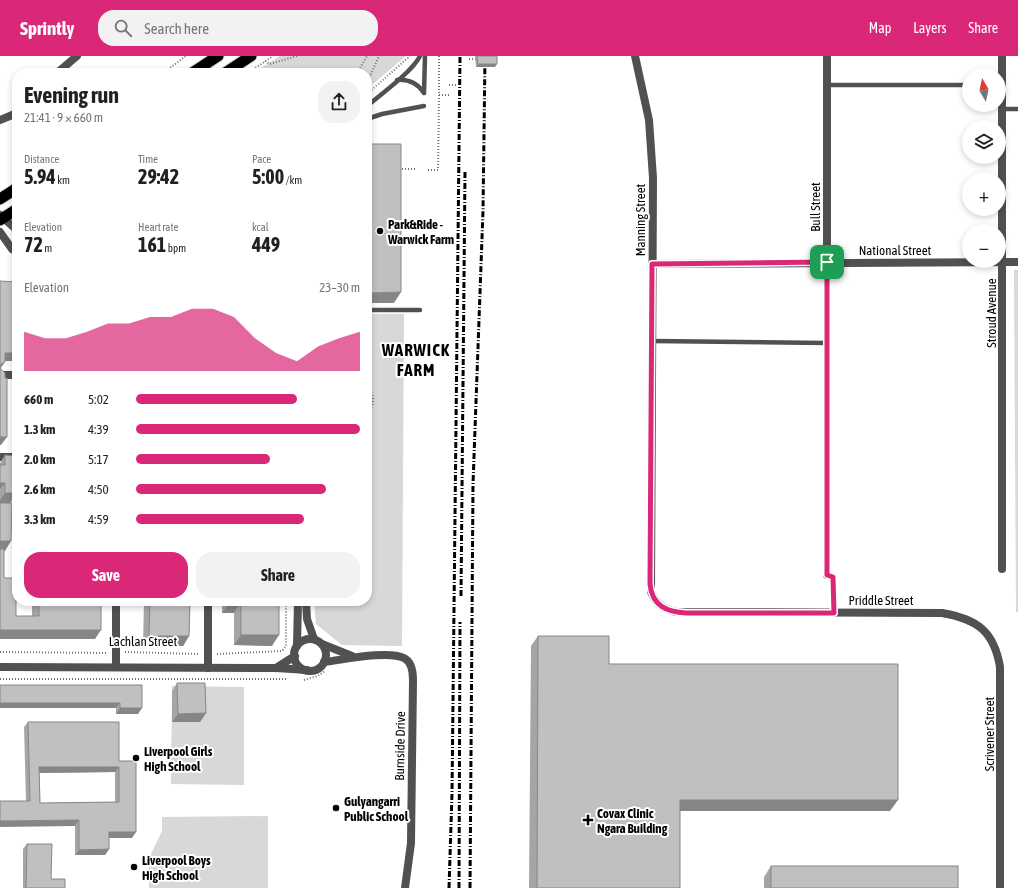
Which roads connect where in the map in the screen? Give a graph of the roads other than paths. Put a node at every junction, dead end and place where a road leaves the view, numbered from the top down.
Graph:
1 (76, 56) edge
2 (218, 56) edge
3 (251, 56) edge
4 (420, 56) edge
5 (425, 56) edge
6 (635, 56) edge
7 (827, 56) edge
8 (1002, 56) edge
9 (63, 68) edge
10 (200, 68) edge
11 (233, 68) edge
12 (1002, 68) edge
13 (398, 80) junction
14 (826, 85) junction
15 (962, 85) edge
16 (372, 102) edge
17 (424, 106) dead end
18 (1006, 109) edge
19 (1018, 109) edge
20 (1002, 112) edge
21 (12, 115) edge
22 (372, 117) edge
23 (0, 120) edge
24 (12, 191) edge
25 (0, 199) edge
26 (12, 212) edge
27 (1, 218) edge
28 (1003, 224) edge
29 (12, 226) edge
30 (0, 232) edge
31 (12, 249) edge
32 (827, 262) junction
33 (962, 262) edge
34 (1006, 262) edge
35 (1018, 262) edge
36 (652, 264) junction
37 (1003, 268) edge
38 (372, 310) edge
39 (420, 310) dead end
40 (652, 341) junction
41 (827, 343) junction
42 (0, 375) edge
43 (12, 375) edge
44 (0, 457) edge
45 (12, 457) edge
46 (1002, 569) dead end
47 (827, 575) road end
48 (116, 606) edge
49 (208, 606) edge
50 (298, 606) edge
51 (306, 606) edge
52 (676, 612) joint
53 (942, 613) joint
54 (314, 639) junction
55 (322, 644) junction
56 (297, 646) junction
57 (295, 656) junction
58 (353, 656) junction
59 (324, 662) junction
60 (0, 667) edge
61 (116, 667) junction
62 (208, 668) junction
63 (276, 668) junction
64 (307, 670) junction
65 (405, 888) edge
66 (1000, 888) edge

1 - 9 street
2 - 10 highway
3 - 11 highway
4 - 13 lane
5 - 13 lane
6 - 36 street, Manning Street
7 - 14 street, Bull Street
8 - 12 street, Stroud Avenue
13 - 16 lane
14 - 15 lane
14 - 32 street, Bull Street
17 - 22 lane
18 - 19 lane
20 - 28 street, Stroud Avenue
21 - 23 street
24 - 25 highway
26 - 27 highway
27 - 29 street
30 - 31 street
32 - 33 street, National Street
32 - 36 street, National Street
32 - 41 street, Bull Street
34 - 35 street, National Street
36 - 40 street, Manning Street
37 - 46 street, Stroud Avenue
38 - 39 lane
40 - 41 lane
40 - 52 street, Manning Street
41 - 47 street, Bull Street
42 - 43 street
44 - 45 street
48 - 61 street
49 - 62 street
50 - 56 street
51 - 54 street
52 - 53 street, Priddle Street
53 - 66 street, Scrivener Street
54 - 55 street
54 - 56 street
55 - 58 street, Burnside Drive
55 - 59 street
56 - 57 street
57 - 63 street
57 - 64 street
58 - 59 street, Burnside Drive
58 - 65 street, Burnside Drive
59 - 64 street
60 - 61 street, Lachlan Street
61 - 62 street, Lachlan Street
62 - 63 street, Lachlan Street
63 - 64 street, Lachlan Street

